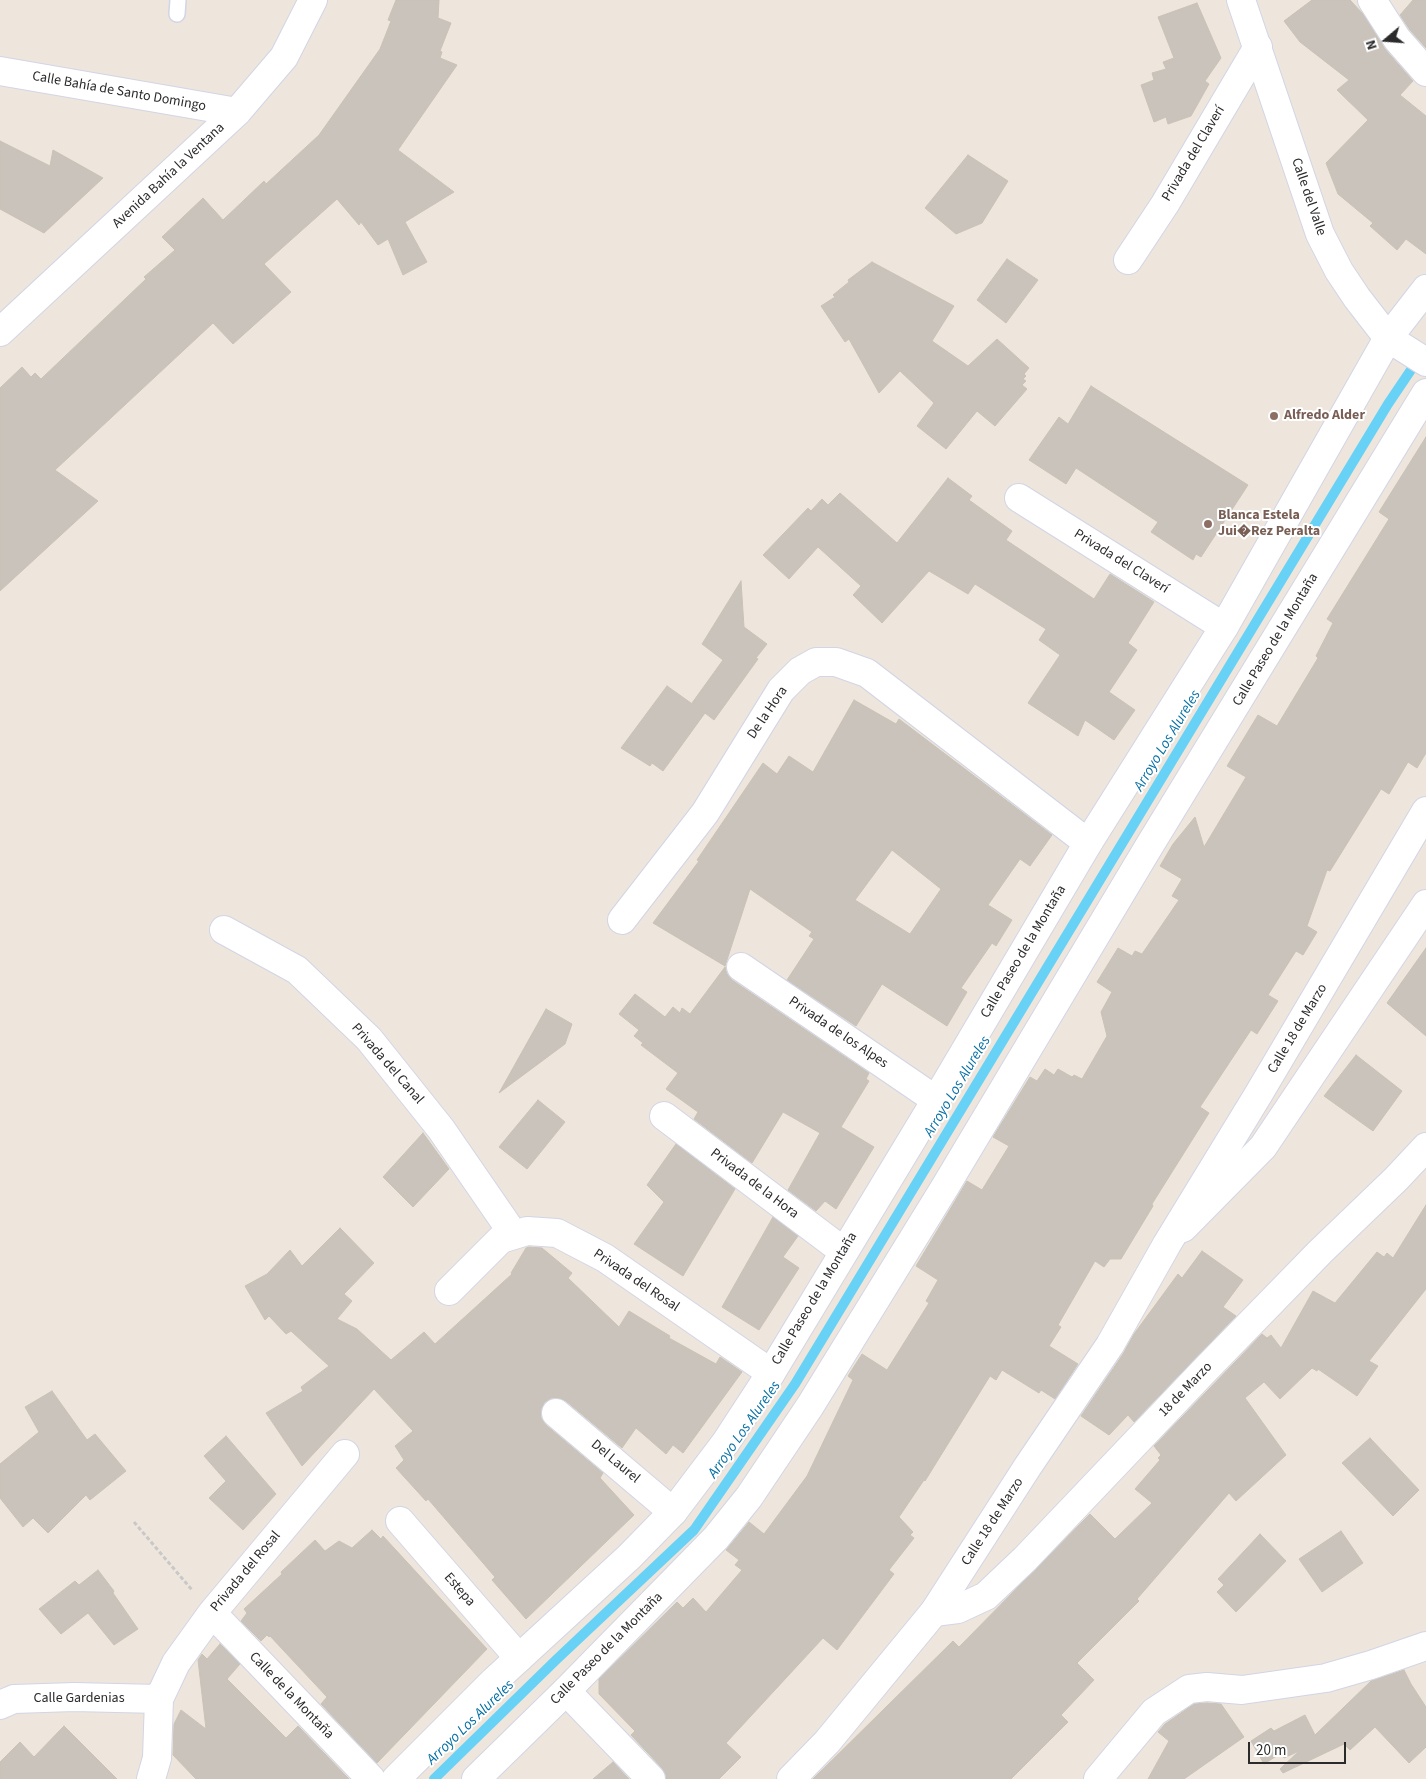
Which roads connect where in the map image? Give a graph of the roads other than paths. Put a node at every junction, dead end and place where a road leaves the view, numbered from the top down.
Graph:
1 (313, 0) edge
2 (1241, 0) edge
3 (1372, 0) edge
4 (1258, 47) junction
5 (0, 71) edge
6 (1426, 72) edge
7 (238, 112) junction
8 (1128, 260) dead end
9 (1426, 289) edge
10 (0, 332) edge
11 (1395, 342) junction
12 (1426, 362) edge
13 (1426, 393) edge
14 (1019, 498) dead end
15 (1224, 627) junction
16 (1426, 811) edge
17 (1088, 843) junction
18 (1426, 904) edge
19 (622, 920) dead end
20 (224, 930) dead end
21 (741, 967) dead end
22 (936, 1100) junction
23 (664, 1116) dead end
24 (1426, 1147) edge
25 (514, 1235) junction
26 (1167, 1244) junction
27 (843, 1251) junction
28 (449, 1291) dead end
29 (770, 1373) junction
30 (556, 1413) dead end
31 (345, 1454) dead end
32 (673, 1512) junction
33 (400, 1521) dead end
34 (934, 1612) junction
35 (212, 1613) junction
36 (1426, 1646) edge
37 (519, 1658) junction
38 (566, 1690) junction
39 (159, 1699) junction
40 (0, 1705) edge
41 (151, 1779) edge
42 (371, 1779) edge
43 (396, 1779) edge
44 (476, 1779) edge
45 (651, 1779) edge
46 (791, 1779) edge
47 (1098, 1779) edge

1 - 7 street, Avenida Bahía la Ventana
2 - 4 street, Calle del Valle
3 - 6 street
4 - 8 street, Privada del Claverí
4 - 11 street, Calle del Valle
5 - 7 street, Calle Bahía de Santo Domingo
7 - 10 street, Avenida Bahía la Ventana
9 - 11 street, Calle Paseo de la Montaña
11 - 12 street, Calle del Valle
11 - 15 street, Calle Paseo de la Montaña
13 - 38 street, Calle Paseo de la Montaña
14 - 15 street, Privada del Claverí
15 - 17 street, Calle Paseo de la Montaña
16 - 26 street, Calle 18 de Marzo
17 - 19 street, De la Hora
17 - 22 street, Calle Paseo de la Montaña
18 - 26 street, Calle 18 de Marzo
20 - 25 street, Privada del Canal
21 - 22 street, Privada de los Alpes
22 - 27 street, Calle Paseo de la Montaña
23 - 27 street, Privada de la Hora
24 - 34 street, 18 de Marzo
25 - 28 street, Privada del Rosal
25 - 29 street, Privada del Rosal
26 - 34 street, Calle 18 de Marzo
27 - 29 street, Calle Paseo de la Montaña
29 - 32 street, Calle Paseo de la Montaña
30 - 32 street, Del Laurel
31 - 35 street, Privada del Rosal
32 - 37 street, Calle Paseo de la Montaña
33 - 37 street, Estepa
34 - 46 street, Calle 18 de Marzo
35 - 39 street, Privada del Rosal
35 - 42 street, Calle de la Montaña
36 - 47 street
37 - 43 street, Calle Paseo de la Montaña
38 - 44 street, Calle Paseo de la Montaña
38 - 45 street
39 - 40 street, Calle Gardenias
39 - 41 street

